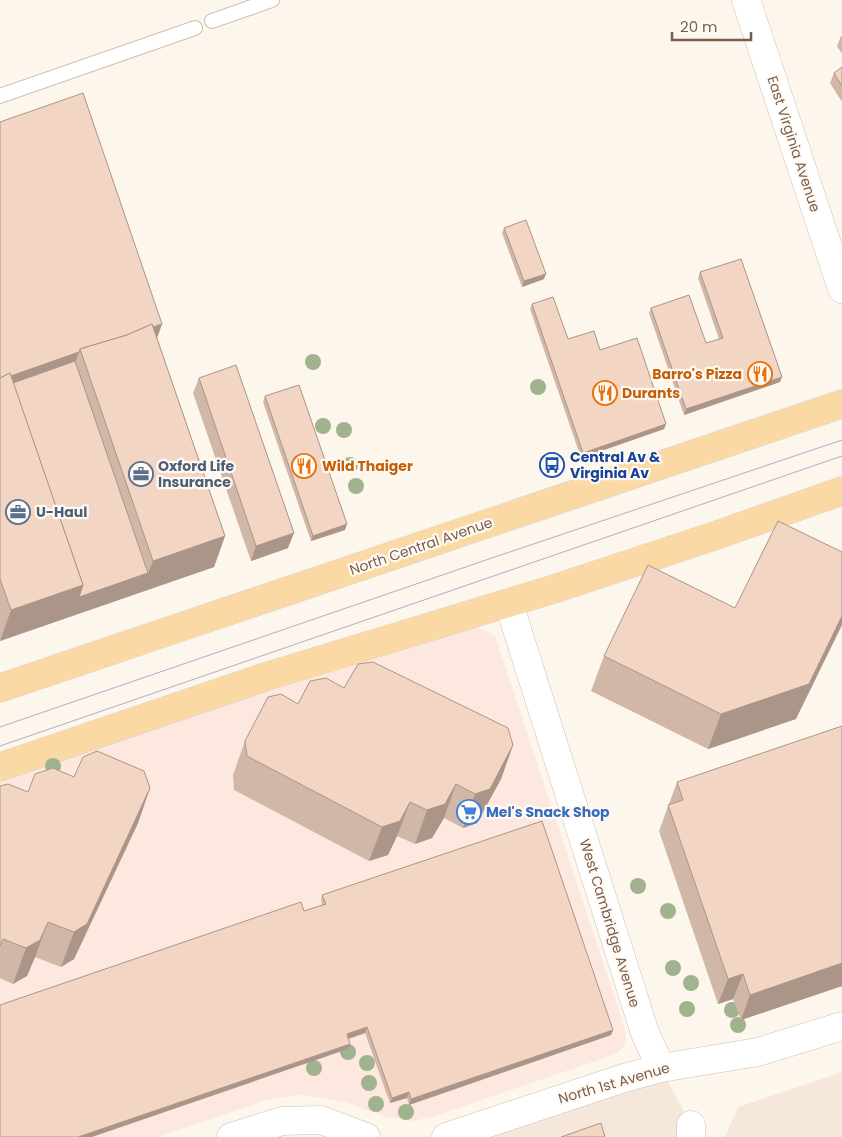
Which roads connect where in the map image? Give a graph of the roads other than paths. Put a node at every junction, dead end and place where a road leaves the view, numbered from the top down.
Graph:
1 (272, 0) edge
2 (746, 0) edge
3 (212, 22) dead end
4 (195, 28) dead end
5 (0, 96) edge
6 (836, 250) edge
7 (842, 289) edge
8 (842, 404) edge
9 (842, 491) edge
10 (509, 604) junction
11 (0, 688) edge
12 (0, 767) edge
13 (842, 1026) edge
14 (661, 1068) junction
15 (480, 1131) edge
16 (231, 1137) edge
17 (366, 1137) edge
18 (446, 1137) edge

1 - 3 lane
2 - 6 street, East Virginia Avenue
4 - 5 lane
6 - 7 street, East Virginia Avenue
8 - 11 main road, North Central Avenue
9 - 10 main road
10 - 12 main road
10 - 14 street, West Cambridge Avenue
13 - 14 street, North 1st Avenue
14 - 15 street, North 1st Avenue
15 - 18 street, North 1st Avenue
16 - 17 street

